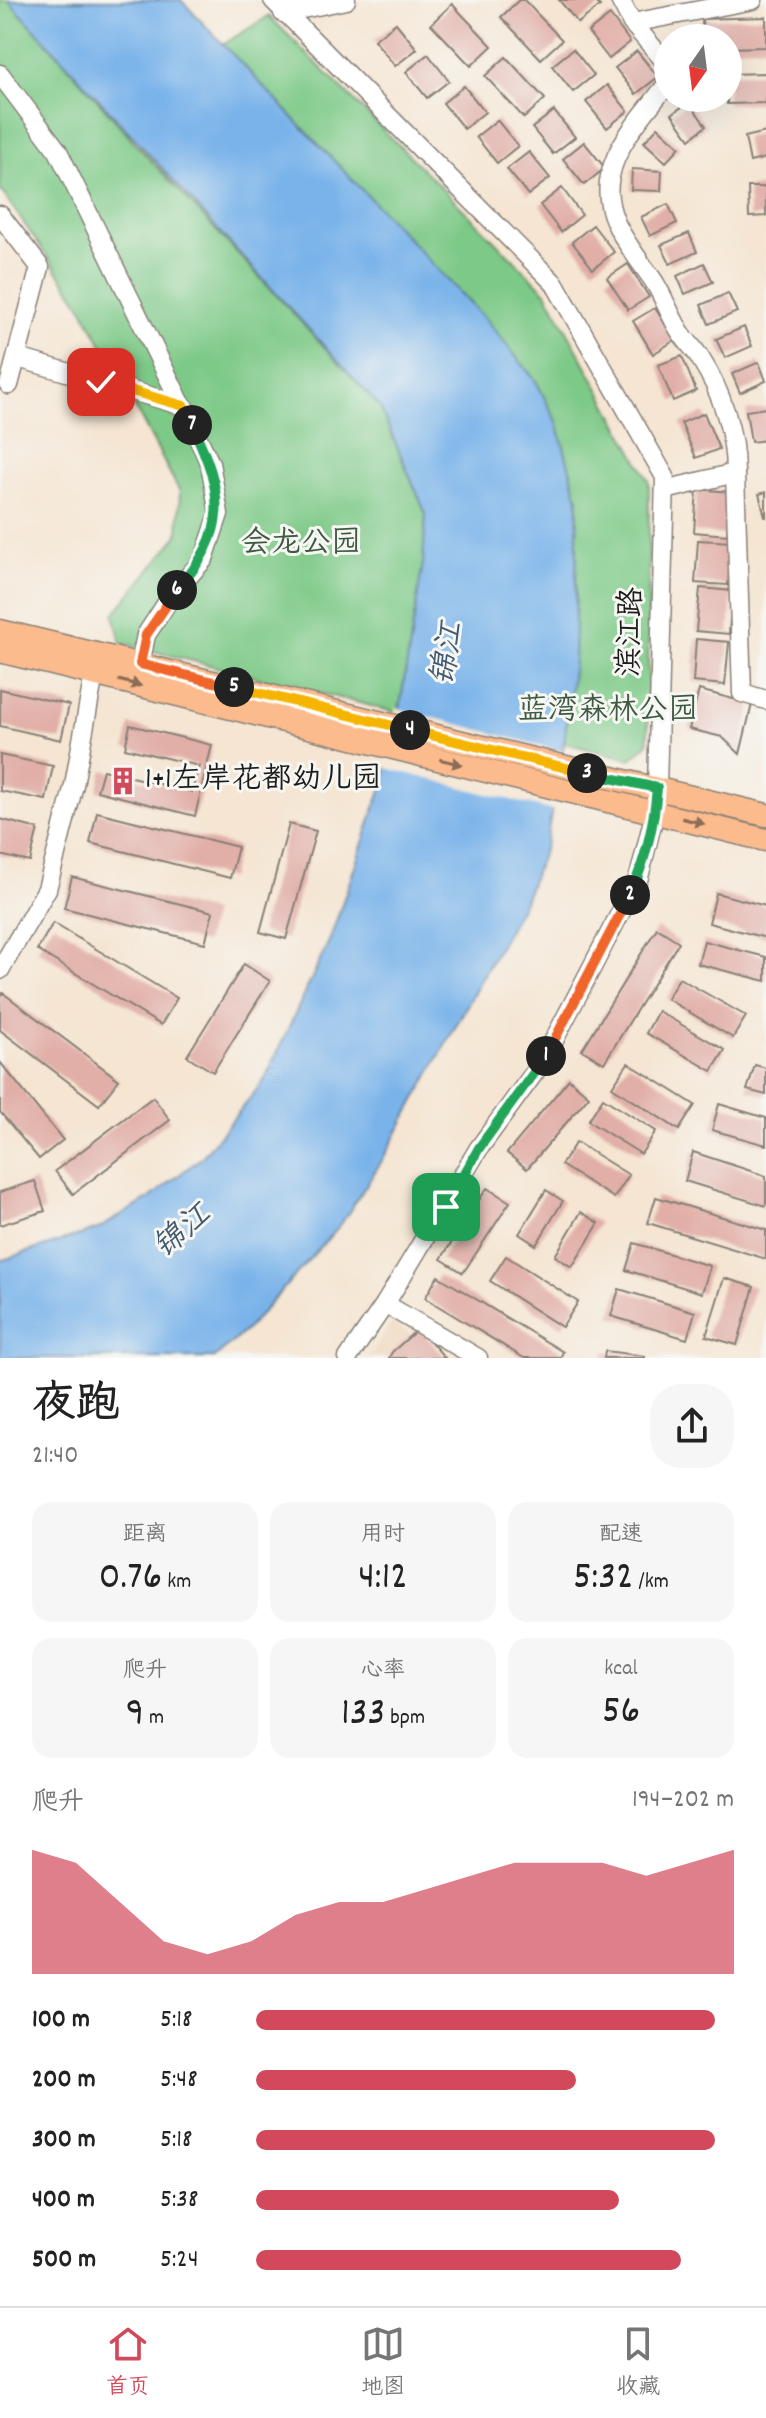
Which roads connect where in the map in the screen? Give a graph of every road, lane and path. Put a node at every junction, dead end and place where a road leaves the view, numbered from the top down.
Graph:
1 (346, 0) edge
2 (620, 0) edge
3 (753, 0) edge
4 (282, 4) edge
5 (632, 23) junction
6 (654, 49) edge
7 (0, 74) edge
8 (654, 101) edge
9 (0, 215) edge
10 (18, 358) junction
11 (9, 385) dead end
12 (184, 406) junction
13 (735, 473) junction
14 (665, 490) junction
15 (0, 631) edge
16 (0, 651) edge
17 (140, 664) junction
18 (94, 674) junction
19 (766, 700) edge
20 (375, 733) junction
21 (590, 784) junction
22 (657, 788) junction
23 (655, 812) junction
24 (766, 815) edge
25 (766, 840) edge
26 (0, 970) edge
27 (385, 1304) junction
28 (348, 1358) edge
29 (478, 1358) edge

1 - 4 street
2 - 5 street
3 - 5 street
4 - 14 street, 滨江路
5 - 6 street
7 - 12 street
8 - 13 street
9 - 10 street
10 - 11 street
10 - 12 street
12 - 17 street
13 - 14 street
13 - 19 street
14 - 22 street, 滨江路
15 - 17 main road
16 - 18 main road
17 - 20 main road
18 -> 20 main road
18 - 26 street
20 - 21 main road
21 - 22 main road
21 - 23 main road
22 - 23 street, 滨江路
22 - 24 main road
23 -> 25 main road
23 - 27 street, 滨江路
27 - 28 street, 滨江路
27 - 29 street

